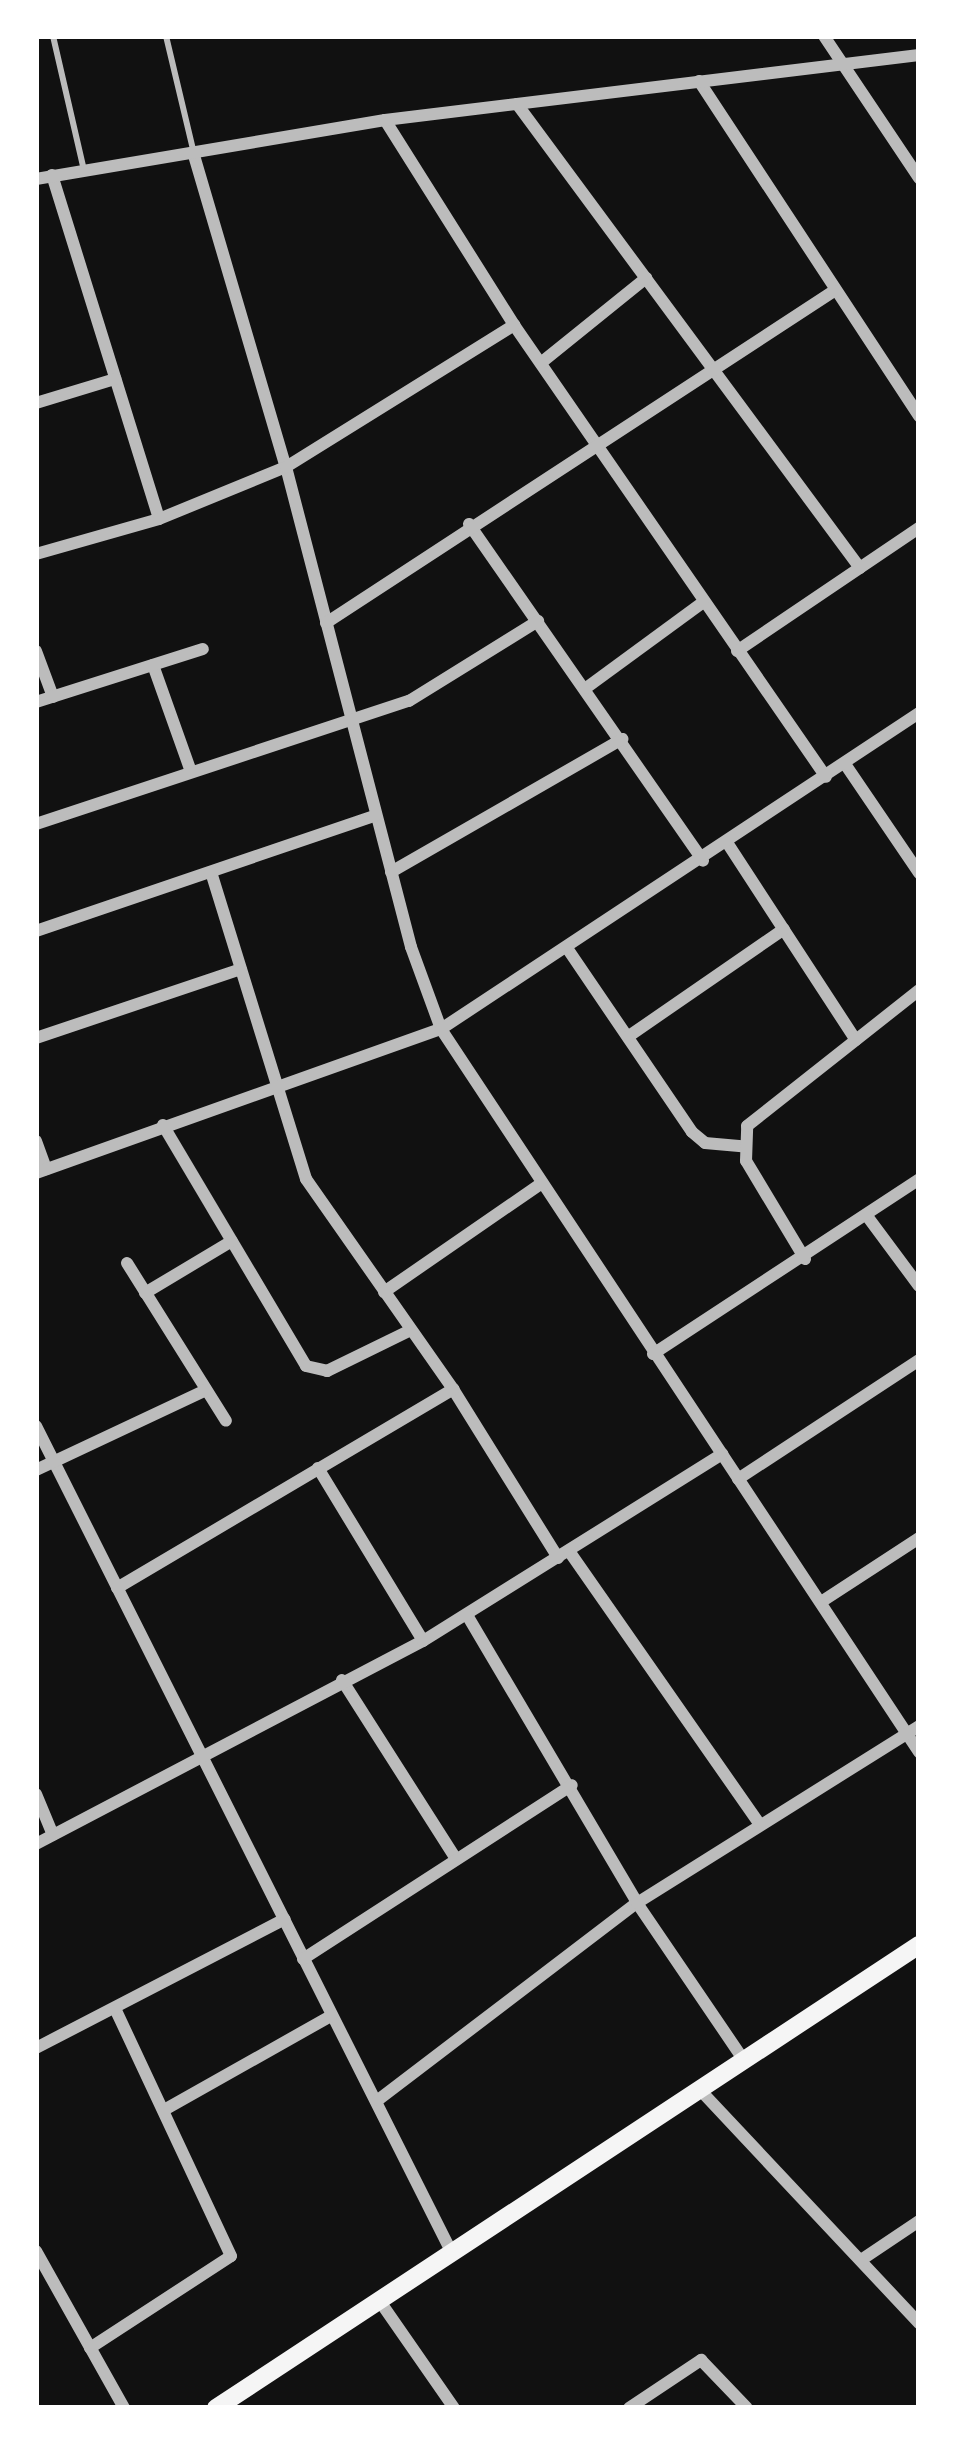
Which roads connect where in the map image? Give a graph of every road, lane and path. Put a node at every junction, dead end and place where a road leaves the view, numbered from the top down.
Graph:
1 (53, 36) edge
2 (166, 36) edge
3 (824, 36) edge
4 (919, 55) edge
5 (841, 61) junction
6 (699, 81) junction
7 (518, 104) junction
8 (385, 120) junction
9 (193, 152) junction
10 (84, 170) junction
11 (52, 175) junction
12 (36, 178) edge
13 (919, 178) edge
14 (646, 278) junction
15 (834, 291) junction
16 (514, 325) junction
17 (542, 362) junction
18 (714, 368) junction
19 (115, 379) junction
20 (36, 403) edge
21 (919, 416) edge
22 (600, 440) junction
23 (286, 467) junction
24 (159, 519) junction
25 (469, 524) junction
26 (919, 528) edge
27 (36, 554) edge
28 (860, 568) junction
29 (702, 603) junction
30 (538, 621) junction
31 (326, 622) junction
32 (203, 649) dead end
33 (36, 651) edge
34 (737, 651) junction
35 (153, 664) junction
36 (586, 688) junction
37 (52, 697) junction
38 (36, 702) edge
39 (919, 713) edge
40 (352, 720) junction
41 (622, 739) junction
42 (845, 764) junction
43 (190, 769) junction
44 (826, 777) junction
45 (376, 815) junction
46 (36, 824) edge
47 (728, 844) junction
48 (704, 861) junction
49 (211, 872) junction
50 (391, 872) junction
51 (919, 872) edge
52 (784, 929) junction
53 (36, 931) edge
54 (567, 948) junction
55 (241, 969) junction
56 (919, 990) edge
57 (441, 1029) junction
58 (629, 1036) junction
59 (36, 1038) edge
60 (856, 1040) junction
61 (274, 1083) junction
62 (163, 1125) junction
63 (36, 1141) edge
64 (742, 1146) junction
65 (41, 1171) edge
66 (919, 1179) edge
67 (539, 1185) junction
68 (867, 1216) junction
69 (232, 1241) junction
70 (805, 1259) junction
71 (127, 1263) dead end
72 (919, 1286) edge
73 (383, 1292) junction
74 (146, 1293) junction
75 (412, 1330) junction
76 (652, 1354) junction
77 (919, 1360) edge
78 (453, 1389) junction
79 (206, 1390) junction
80 (226, 1421) dead end
81 (36, 1426) edge
82 (722, 1454) junction
83 (56, 1460) junction
84 (318, 1468) junction
85 (36, 1470) edge
86 (738, 1479) junction
87 (919, 1538) edge
88 (564, 1554) junction
89 (117, 1588) junction
90 (821, 1602) junction
91 (466, 1615) junction
92 (422, 1641) junction
93 (342, 1680) junction
94 (913, 1730) edge
95 (919, 1752) edge
96 (202, 1754) junction
97 (572, 1785) junction
98 (36, 1794) edge
99 (760, 1825) junction
100 (53, 1834) junction
101 (36, 1844) edge
102 (456, 1859) junction
103 (637, 1903) junction
104 (285, 1919) junction
105 (919, 1945) edge
106 (303, 1959) junction
107 (116, 2011) junction
108 (332, 2016) junction
109 (36, 2048) edge
110 (746, 2062) junction
111 (702, 2092) junction
112 (378, 2099) junction
113 (164, 2110) junction
114 (919, 2221) edge
115 (36, 2251) edge
116 (452, 2253) junction
117 (861, 2260) junction
118 (379, 2300) junction
119 (919, 2323) edge
120 (90, 2348) junction
121 (124, 2408) edge
122 (216, 2408) edge
123 (454, 2408) edge
124 (628, 2408) edge
125 (747, 2408) edge

1 - 10 lane
2 - 9 lane
3 - 5 street
4 - 5 street
5 - 6 street
5 - 13 street
6 - 7 street
6 - 15 street
7 - 8 street
7 - 14 street
8 - 9 street
8 - 16 street
9 - 10 street
9 - 23 street
10 - 11 street
11 - 12 street
11 - 19 street
14 - 17 street
14 - 18 street
15 - 18 street
15 - 21 street
16 - 17 street
16 - 23 street
17 - 22 street
18 - 22 street
18 - 28 street
19 - 20 street
19 - 24 street
22 - 25 street
22 - 29 street
23 - 24 street
23 - 31 street
24 - 27 street
25 - 30 street
25 - 31 street
26 - 28 street
28 - 34 street
29 - 34 street
29 - 36 street
30 - 36 street
30 - 40 street
31 - 40 street
32 - 35 street
33 - 37 street
34 - 44 street
35 - 37 street
35 - 43 street
36 - 41 street
37 - 38 street
39 - 42 street
40 - 43 street
40 - 45 street
41 - 48 street
41 - 50 street
42 - 44 street
42 - 51 street
43 - 46 street
44 - 47 street
45 - 49 street
45 - 50 street
47 - 48 street
47 - 52 street
48 - 54 street
49 - 53 street
49 - 55 street
50 - 57 street
52 - 58 street
52 - 60 street
54 - 57 street
54 - 58 street
55 - 59 street
55 - 61 street
56 - 60 street
57 - 61 street
57 - 67 street
58 - 64 street
60 - 64 street
61 - 62 street
61 - 73 street
62 - 65 street
62 - 69 street
63 - 65 street
64 - 70 street
66 - 68 street
67 - 73 street
67 - 76 street
68 - 70 street
68 - 72 street
69 - 74 street
69 - 75 street
70 - 76 street
71 - 74 street
73 - 75 street
74 - 79 street
75 - 78 street
76 - 82 street
77 - 86 street
78 - 84 street
78 - 88 street
79 - 80 street
79 - 83 street
81 - 83 street
82 - 86 street
82 - 88 street
83 - 85 street
83 - 89 street
84 - 89 street
84 - 92 street
86 - 90 street
87 - 90 street
88 - 91 street
88 - 99 street
89 - 96 street
90 - 94 street
91 - 92 street
91 - 97 street
92 - 93 street
93 - 96 street
93 - 102 street
94 - 95 street
94 - 99 street
96 - 100 street
96 - 104 street
97 - 102 street
97 - 103 street
98 - 100 street
99 - 103 street
100 - 101 street
102 - 106 street
103 - 110 street
103 - 112 street
104 - 106 street
104 - 107 street
105 - 110 main road
106 - 108 street
107 - 109 street
107 - 113 street
108 - 112 street
108 - 113 street
110 - 111 main road
111 - 116 main road
111 - 117 street
112 - 116 street
113 - 120 street
114 - 117 street
115 - 120 street
116 - 118 main road
117 - 119 street
118 - 122 main road
118 - 123 street
120 - 121 street
124 - 125 street

